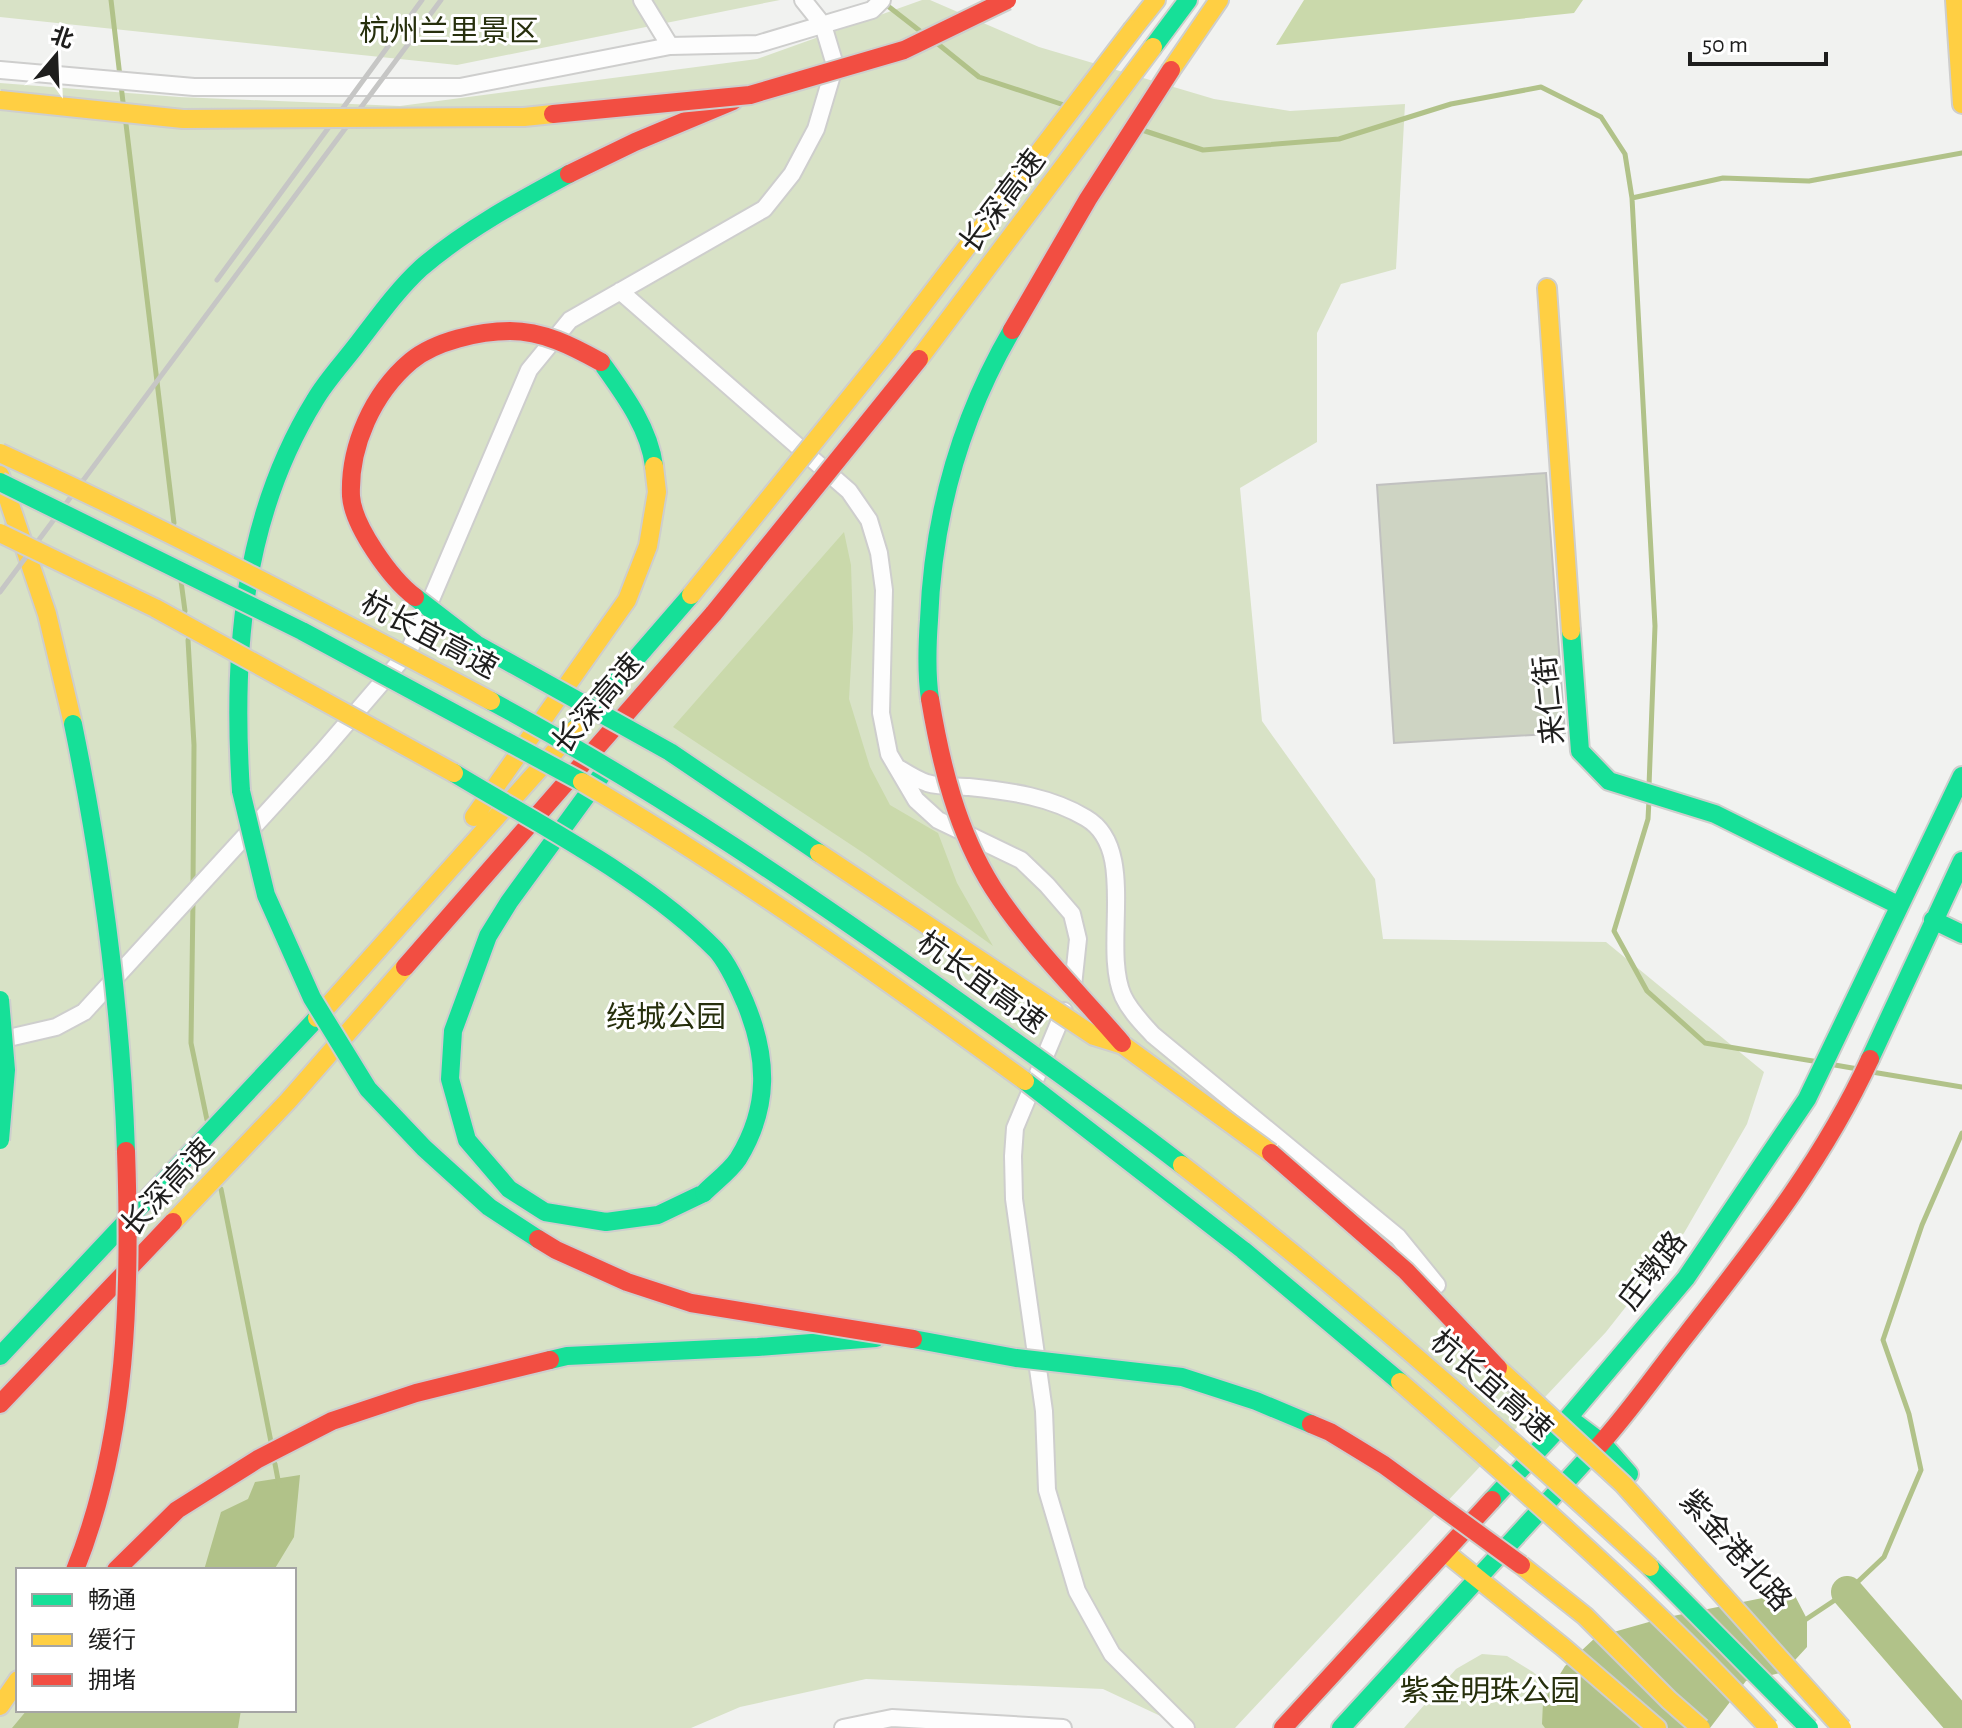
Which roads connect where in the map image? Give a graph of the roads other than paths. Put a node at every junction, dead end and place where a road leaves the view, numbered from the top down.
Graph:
1 (642, 0) edge
2 (803, 0) edge
3 (1007, 0) edge
4 (1156, 0) edge
5 (1188, 0) edge
6 (1219, 0) edge
7 (1955, 0) edge
8 (877, 5) edge
9 (823, 25) junction
10 (670, 46) junction
11 (0, 70) edge
12 (750, 95) junction
13 (0, 100) edge
14 (1962, 104) edge
15 (1547, 288) dead end
16 (620, 291) junction
17 (0, 453) edge
18 (0, 475) edge
19 (0, 482) edge
20 (0, 533) edge
21 (696, 635) junction
22 (898, 769) junction
23 (1962, 776) edge
24 (1962, 861) edge
25 (1898, 905) junction
26 (1933, 920) junction
27 (1962, 934) edge
28 (371, 962) junction
29 (0, 1000) edge
30 (0, 1040) edge
31 (1123, 1045) junction
32 (0, 1140) edge
33 (898, 1336) junction
34 (0, 1356) edge
35 (0, 1404) edge
36 (1568, 1418) junction
37 (1602, 1443) junction
38 (1445, 1552) junction
39 (76, 1568) edge
40 (118, 1568) edge
41 (1476, 1579) junction
42 (16, 1683) edge
43 (0, 1706) edge
44 (971, 1725) edge
45 (843, 1728) edge
46 (1063, 1728) edge
47 (1186, 1728) edge
48 (1283, 1728) edge
49 (1341, 1728) edge
50 (1657, 1728) edge
51 (1701, 1728) edge
52 (1769, 1728) edge
53 (1809, 1728) edge
54 (1842, 1728) edge
55 (1854, 1728) edge

1 - 10 street
2 - 9 street
3 - 12 main road, bridge
4 - 28 main road, 长深高速, bridge
5 - 21 main road, 长深高速, bridge
6 - 31 main road, bridge
7 - 14 main road
8 - 9 street
9 - 10 street
9 - 16 street
10 - 11 street
12 - 13 main road, bridge
12 - 33 main road, bridge
15 - 25 main road, 来仁街
16 - 22 street
16 - 30 street
17 - 53 main road, 杭长宜高速, bridge
18 - 39 main road, bridge
19 - 52 main road, 杭长宜高速, bridge
20 - 21 main road, bridge
21 - 35 main road, 长深高速
22 - 36 street
22 - 47 street
23 - 25 main road, 庄墩路
24 - 26 main road
25 - 36 main road, 庄墩路
26 - 27 main road
26 - 37 main road
28 - 31 main road, bridge
28 - 34 main road, 长深高速
29 - 32 main road, bridge
31 - 54 main road, bridge
33 - 40 main road, bridge
33 - 51 main road, bridge
36 - 37 main road, 紫金港北路
36 - 38 main road, 庄墩路
37 - 41 main road
37 - 55 main road, 紫金港北路
38 - 41 main road
38 - 48 main road, 庄墩路
41 - 49 main road
41 - 50 main road
42 - 43 main road
44 - 45 street
44 - 46 street

